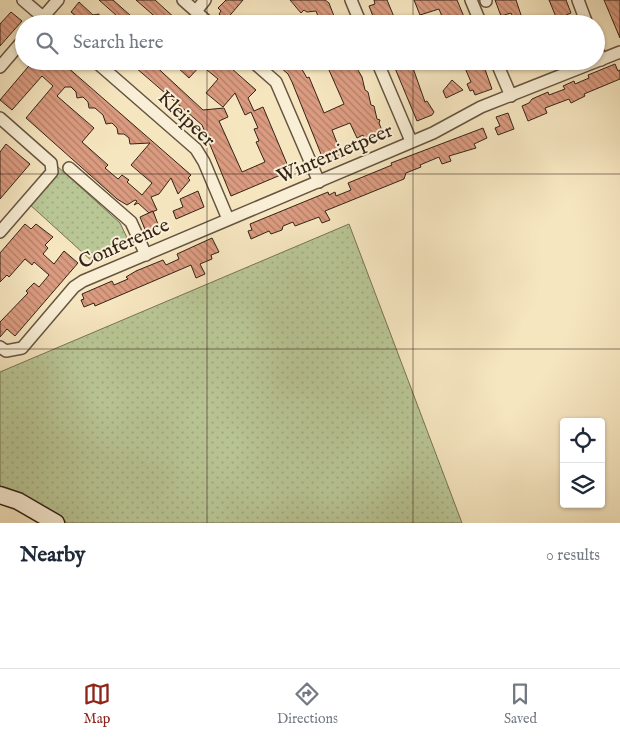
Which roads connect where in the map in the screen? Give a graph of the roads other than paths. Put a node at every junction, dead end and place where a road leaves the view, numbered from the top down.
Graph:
1 (23, 0) edge
2 (58, 0) edge
3 (183, 0) edge
4 (206, 0) edge
5 (351, 0) edge
6 (471, 0) edge
7 (578, 0) edge
8 (196, 11) junction
9 (38, 15) edge
10 (48, 15) edge
11 (200, 15) edge
12 (357, 15) edge
13 (477, 15) edge
14 (584, 15) edge
15 (15, 49) edge
16 (620, 52) edge
17 (605, 58) edge
18 (0, 66) edge
19 (105, 70) edge
20 (262, 70) edge
21 (381, 70) edge
22 (500, 70) edge
23 (576, 70) edge
24 (510, 96) junction
25 (0, 118) edge
26 (411, 141) junction
27 (69, 168) dead end
28 (319, 182) junction
29 (228, 219) junction
30 (0, 232) edge
31 (146, 255) junction
32 (0, 347) edge
33 (0, 495) edge
34 (56, 523) edge

1 - 9 street
2 - 10 street
3 - 8 street
4 - 8 street
5 - 12 street
6 - 13 street
7 - 14 street
8 - 11 street
15 - 18 street
16 - 17 street, Winterrietpeer
19 - 29 street, Kleipeer
20 - 28 street
21 - 26 street
22 - 24 street
23 - 24 street, Winterrietpeer
24 - 26 street, Winterrietpeer
25 - 30 street
26 - 28 street, Winterrietpeer
27 - 31 street
28 - 29 street, Winterrietpeer
29 - 31 street, Conference
31 - 32 street, Conference
33 - 34 street

